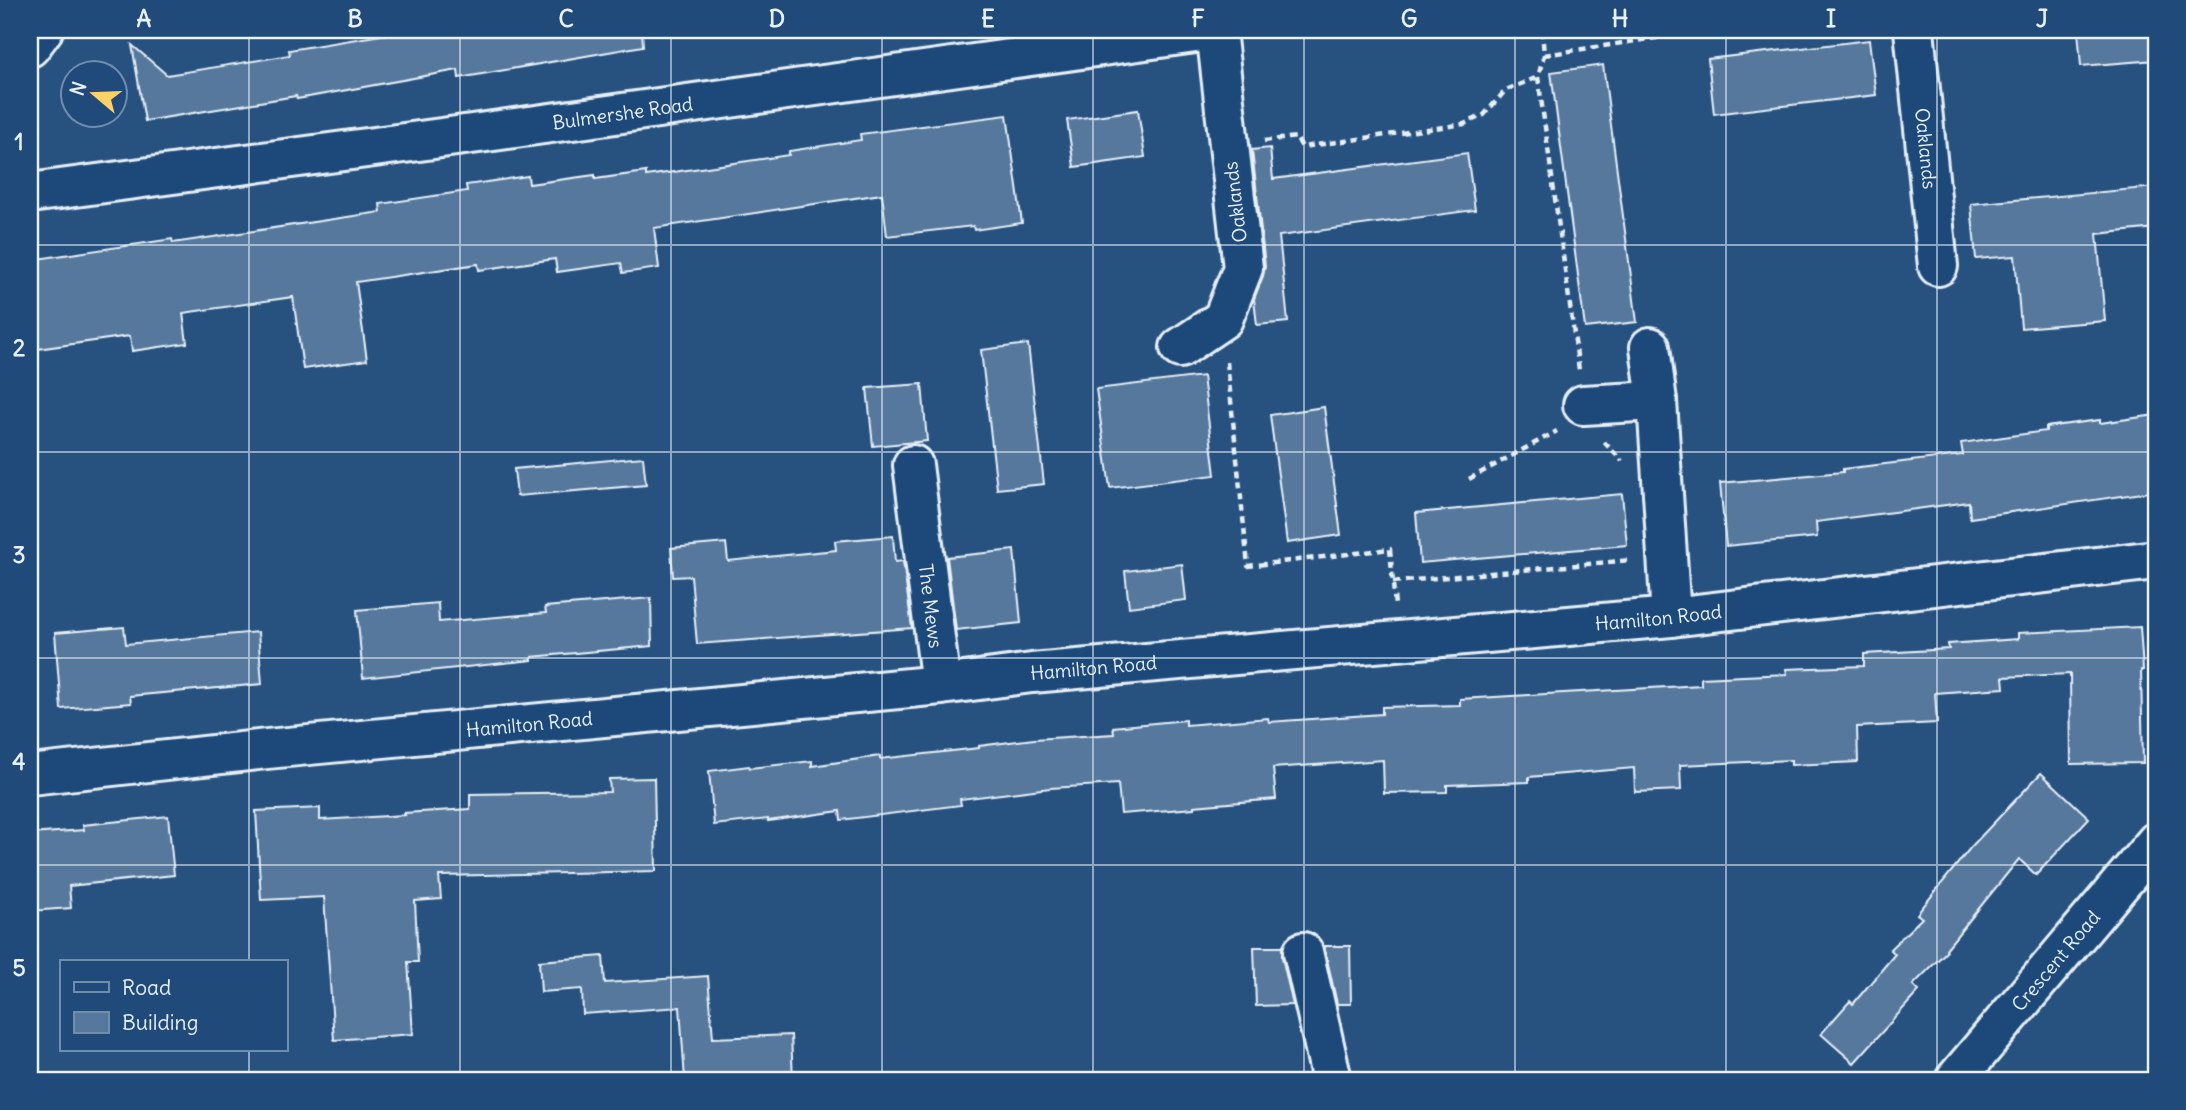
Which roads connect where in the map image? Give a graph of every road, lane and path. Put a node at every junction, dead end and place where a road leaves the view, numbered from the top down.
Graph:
1 (43, 30) edge
2 (1216, 30) edge
3 (1542, 30) edge
4 (1708, 30) edge
5 (1914, 30) edge
6 (30, 47) edge
7 (1544, 55) junction
8 (1538, 77) junction
9 (1228, 146) junction
10 (30, 193) edge
11 (1938, 265) dead end
12 (1223, 319) junction
13 (1650, 347) dead end
14 (1180, 348) dead end
15 (1657, 401) junction
16 (1584, 410) junction
17 (913, 465) dead end
18 (1629, 468) dead end
19 (1469, 479) dead end
20 (2156, 560) edge
21 (1393, 582) junction
22 (1655, 618) junction
23 (1399, 640) junction
24 (941, 685) junction
25 (30, 775) edge
26 (2156, 842) edge
27 (1303, 952) dead end
28 (1332, 1080) edge
29 (1955, 1080) edge

1 - 6 street
2 - 9 street, Oaklands
2 - 10 street, Bulmershe Road
3 - 7 path
4 - 7 path
5 - 11 street, Oaklands
7 - 8 path
8 - 9 path
8 - 16 path
9 - 12 street, Oaklands
12 - 14 street
12 - 21 path
13 - 15 street
15 - 16 street
15 - 22 street
16 - 18 path
16 - 19 path
17 - 24 street, The Mews
20 - 22 street, Hamilton Road
21 - 22 path
21 - 23 path
22 - 23 street, Hamilton Road
23 - 24 street, Hamilton Road
24 - 25 street, Hamilton Road
26 - 29 street, Crescent Road
27 - 28 street

